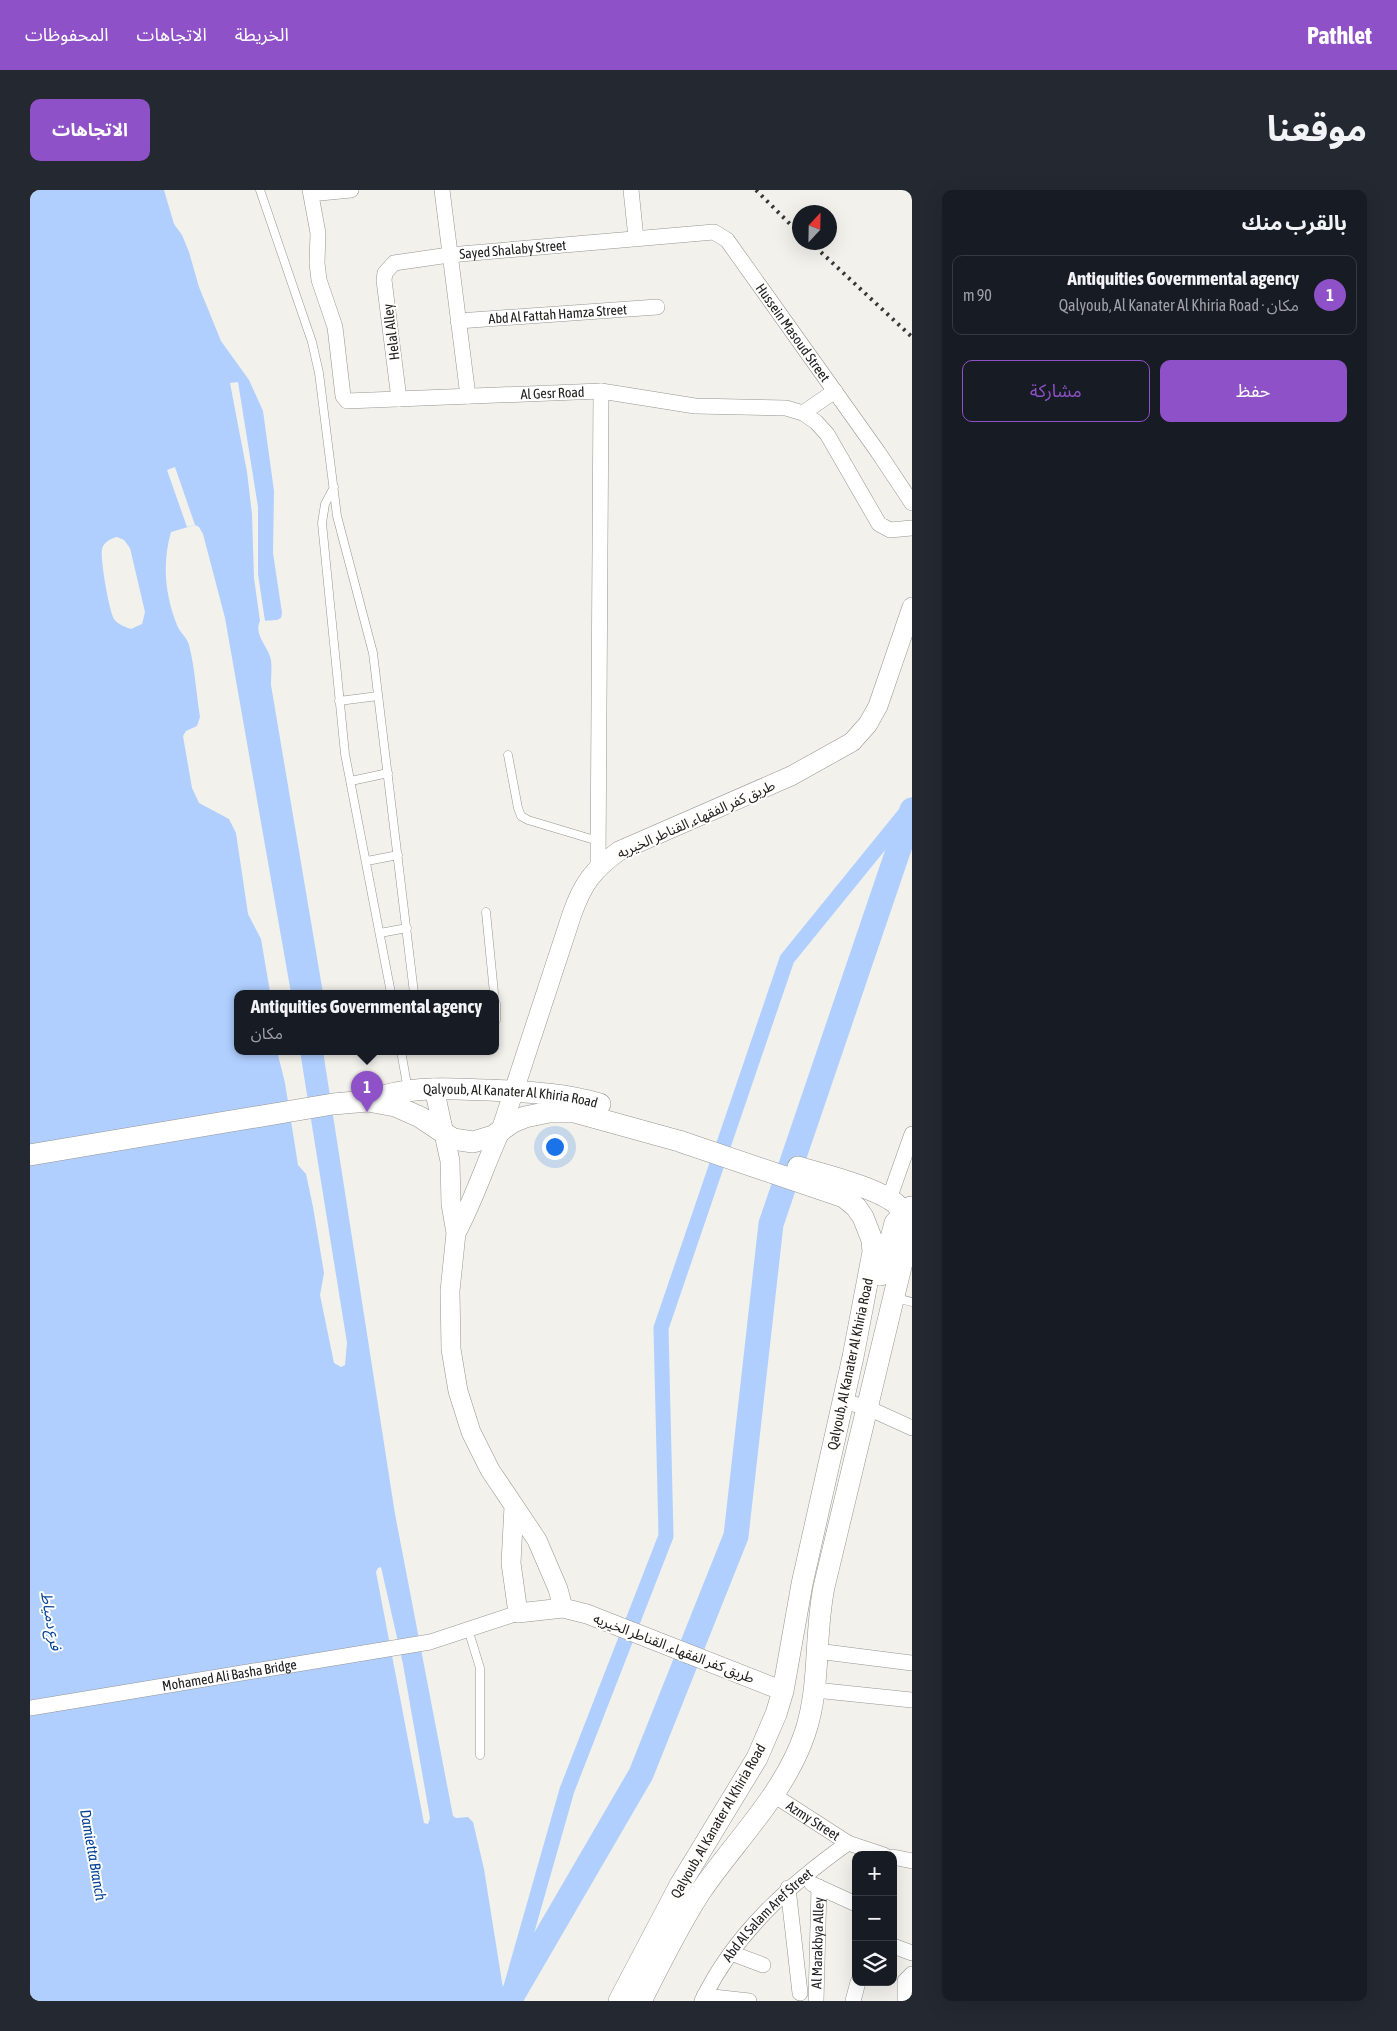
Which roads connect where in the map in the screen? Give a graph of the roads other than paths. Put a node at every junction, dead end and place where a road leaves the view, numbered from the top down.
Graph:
1 (260, 190) edge
2 (350, 190) edge
3 (442, 190) edge
4 (631, 190) edge
5 (315, 191) edge
6 (636, 238) junction
7 (450, 255) junction
8 (389, 266) joint
9 (657, 307) dead end
10 (458, 321) junction
11 (601, 391) junction
12 (835, 391) junction
13 (468, 396) junction
14 (399, 400) junction
15 (803, 413) junction
16 (334, 487) junction
17 (912, 503) edge
18 (912, 528) edge
19 (912, 607) edge
20 (378, 696) junction
21 (339, 701) junction
22 (508, 755) dead end
23 (388, 773) junction
24 (351, 781) junction
25 (598, 841) junction
26 (398, 855) junction
27 (367, 861) junction
28 (598, 866) junction
29 (486, 912) dead end
30 (406, 928) junction
31 (380, 933) junction
32 (390, 990) edge
33 (414, 990) edge
34 (494, 990) edge
35 (402, 1055) edge
36 (434, 1088) junction
37 (408, 1090) junction
38 (515, 1092) junction
39 (368, 1101) junction
40 (502, 1130) junction
41 (444, 1133) junction
42 (912, 1134) edge
43 (681, 1135) junction
44 (30, 1155) edge
45 (901, 1206) edge
46 (456, 1232) junction
47 (903, 1300) edge
48 (853, 1357) junction
49 (843, 1401) junction
50 (868, 1408) junction
51 (912, 1428) edge
52 (514, 1506) junction
53 (563, 1608) junction
54 (518, 1614) junction
55 (468, 1630) junction
56 (430, 1642) joint
57 (817, 1652) junction
58 (912, 1663) edge
59 (815, 1690) junction
60 (783, 1691) junction
61 (912, 1700) edge
62 (30, 1708) edge
63 (480, 1755) dead end
64 (772, 1794) junction
65 (848, 1843) junction
66 (871, 1851) edge
67 (897, 1858) edge
68 (912, 1861) edge
69 (799, 1878) junction
70 (819, 1887) junction
71 (788, 1888) junction
72 (852, 1902) edge
73 (897, 1947) edge
74 (730, 1953) junction
75 (912, 1953) edge
76 (763, 1965) dead end
77 (912, 1974) edge
78 (857, 1986) edge
79 (800, 1993) dead end
80 (703, 1998) edge
81 (619, 2001) edge
82 (641, 2001) edge
83 (748, 2001) edge
84 (816, 2001) edge
85 (853, 2001) edge
86 (905, 2001) edge

1 - 16 lane
2 - 5 street
3 - 7 street
4 - 6 street
5 - 14 street, Al Gesr Road
6 - 7 street, Sayed Shalaby Street
6 - 12 street, Hussein Masoud Street
7 - 8 street, Sayed Shalaby Street
7 - 10 street
8 - 14 street, Helal Alley
9 - 10 street, Abd Al Fattah Hamza Street
10 - 13 street
11 - 13 street, Al Gesr Road
11 - 15 street, Al Gesr Road
11 - 25 street
12 - 15 street
12 - 17 street, Hussein Masoud Street
13 - 14 street, Al Gesr Road
15 - 18 street, Al Gesr Road
16 - 20 lane
16 - 21 lane
19 - 28 street, طريق كفر الفقهاء, القناطر الخيريه
20 - 21 lane
20 - 23 lane
21 - 24 lane
22 - 25 lane
23 - 24 lane
23 - 26 lane
24 - 27 lane
25 - 28 street
26 - 27 lane
26 - 30 lane
27 - 31 lane
28 - 38 street, طريق كفر الفقهاء, القناطر الخيريه
29 - 34 lane
30 - 31 lane
30 - 33 lane
31 - 32 lane
35 - 37 lane
36 - 37 main road, Qalyoub, Al Kanater Al Khiria Road
36 - 38 main road, Qalyoub, Al Kanater Al Khiria Road
36 - 41 street, طريق كفر الفقهاء, القناطر الخيريه
37 - 39 main road, Qalyoub, Al Kanater Al Khiria Road
38 - 40 street, طريق كفر الفقهاء, القناطر الخيريه
38 - 43 main road, Qalyoub, Al Kanater Al Khiria Road
39 - 41 main road, Qalyoub, Al Kanater Al Khiria Road
39 - 44 main road, Qalyoub, Al Kanater Al Khiria Road
40 - 41 main road, Qalyoub, Al Kanater Al Khiria Road
40 - 43 main road, Qalyoub, Al Kanater Al Khiria Road
40 - 46 street, طريق كفر الفقهاء, القناطر الخيريه
41 - 46 street, طريق كفر الفقهاء, القناطر الخيريه
42 - 45 street
43 - 45 main road, Qalyoub, Al Kanater Al Khiria Road
43 - 48 main road, Qalyoub, Al Kanater Al Khiria Road
45 - 47 main road, Qalyoub, Al Kanater Al Khiria Road
45 - 48 main road
46 - 52 street, طريق كفر الفقهاء, القناطر الخيريه
47 - 50 main road, Qalyoub, Al Kanater Al Khiria Road
48 - 49 main road, Qalyoub, Al Kanater Al Khiria Road
49 - 50 street
49 - 60 main road, Qalyoub, Al Kanater Al Khiria Road
50 - 51 street
50 - 57 main road, Qalyoub, Al Kanater Al Khiria Road
52 - 53 street, طريق كفر الفقهاء, القناطر الخيريه
52 - 54 street
53 - 54 street, طريق كفر الفقهاء, القناطر الخيريه
53 - 60 street, طريق كفر الفقهاء, القناطر الخيريه
54 - 55 street, طريق كفر الفقهاء, القناطر الخيريه
55 - 56 street, طريق كفر الفقهاء, القناطر الخيريه
55 - 63 lane
56 - 62 street, Mohamed Ali Basha Bridge
57 - 58 street
57 - 59 main road, Qalyoub, Al Kanater Al Khiria Road
59 - 61 street
59 - 64 main road, Qalyoub, Al Kanater Al Khiria Road
60 - 81 main road, Qalyoub, Al Kanater Al Khiria Road
64 - 65 street, Azmy Street
64 - 82 main road, Qalyoub, Al Kanater Al Khiria Road
65 - 66 street, Azmy Street
65 - 69 street, Abd Al Salam Aref Street
67 - 68 street
69 - 70 street
69 - 71 street, Abd Al Salam Aref Street
70 - 72 street
70 - 84 street, Al Marakbya Alley
71 - 74 street, Abd Al Salam Aref Street
71 - 79 street
73 - 75 street
74 - 76 street
74 - 80 street, Abd Al Salam Aref Street
77 - 86 street
78 - 85 street
80 - 83 street

